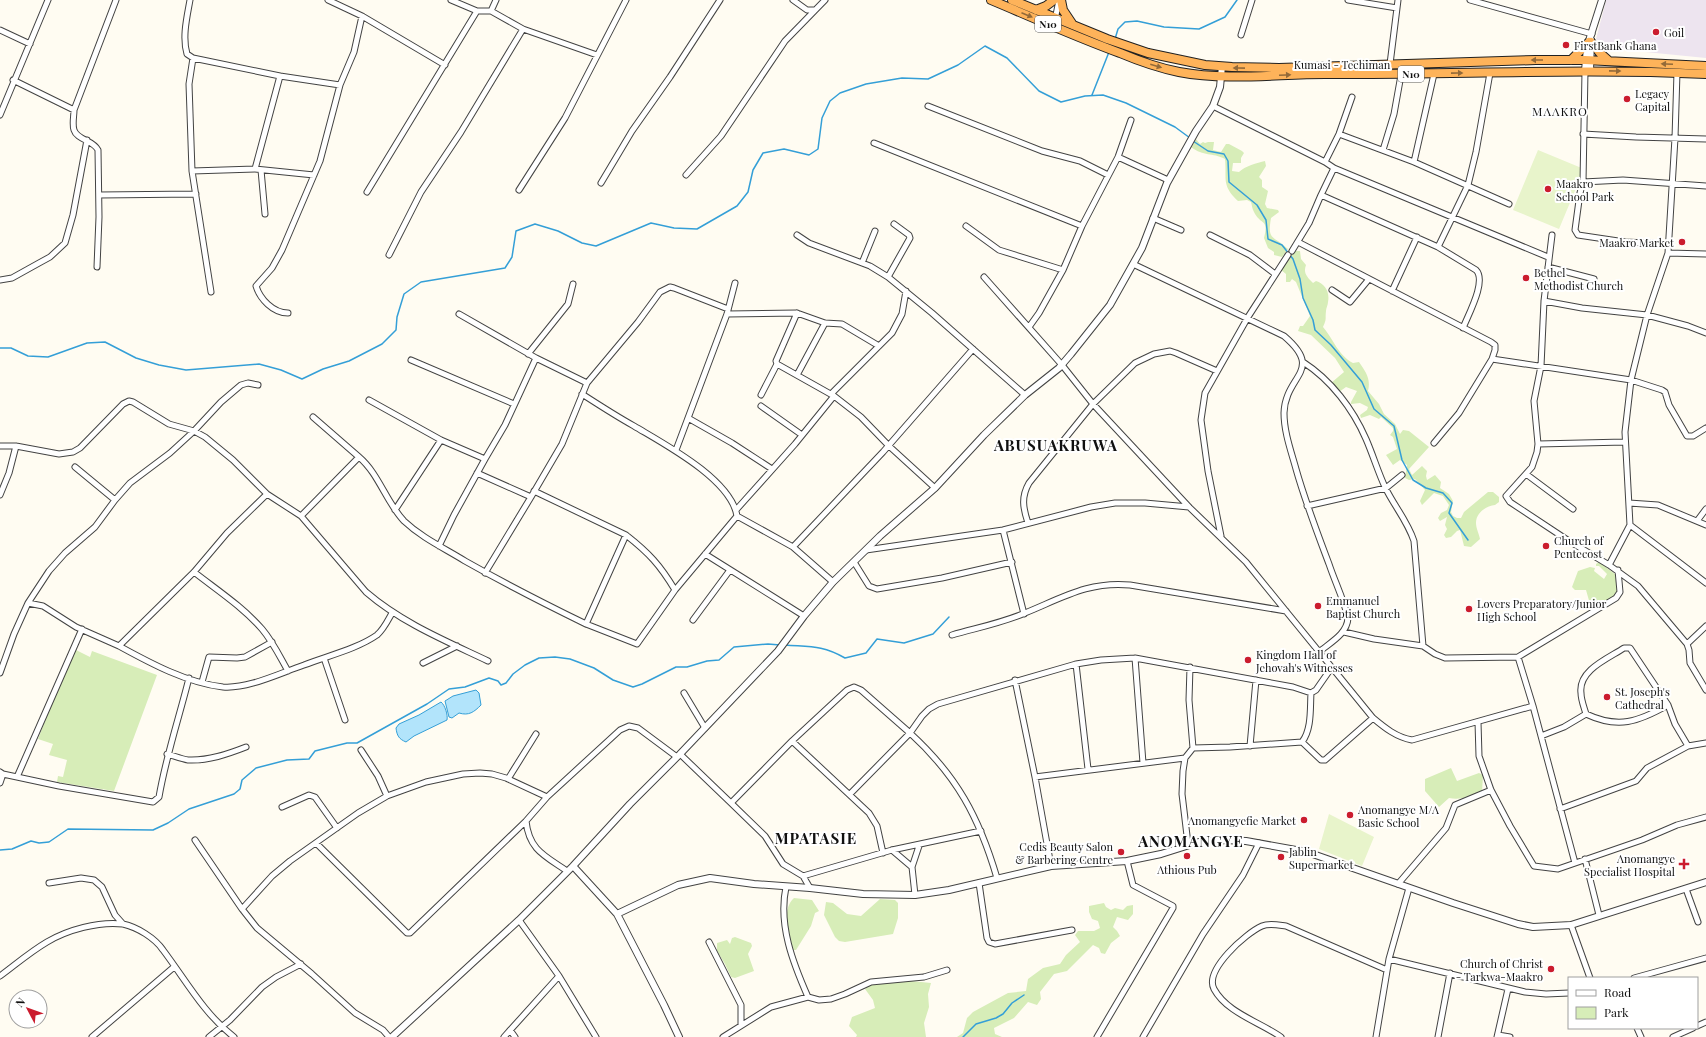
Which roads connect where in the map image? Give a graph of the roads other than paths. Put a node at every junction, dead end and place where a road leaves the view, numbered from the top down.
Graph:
1 (48, 0) edge
2 (116, 0) edge
3 (190, 0) edge
4 (328, 0) edge
5 (451, 0) edge
6 (496, 0) edge
7 (626, 0) edge
8 (720, 0) edge
9 (793, 0) edge
10 (825, 0) edge
11 (991, 0) edge
12 (1012, 0) edge
13 (1054, 0) edge
14 (1060, 0) edge
15 (1252, 0) edge
16 (1348, 0) edge
17 (1398, 0) edge
18 (1470, 0) edge
19 (1602, 0) edge
20 (1397, 8) junction
21 (815, 10) junction
22 (1036, 10) junction
23 (477, 11) junction
24 (491, 11) junction
25 (362, 16) junction
26 (1055, 18) junction
27 (1073, 25) junction
28 (1053, 27) junction
29 (523, 29) junction
30 (0, 30) edge
31 (1241, 35) dead end
32 (1591, 39) junction
33 (30, 44) junction
34 (597, 55) junction
35 (193, 58) junction
36 (1572, 60) junction
37 (1588, 60) junction
38 (1609, 61) junction
39 (1390, 64) junction
40 (445, 65) junction
41 (1222, 66) junction
42 (1706, 66) edge
43 (1587, 71) junction
44 (1267, 72) junction
45 (1677, 72) junction
46 (1490, 73) junction
47 (1434, 74) junction
48 (1706, 74) edge
49 (1401, 75) junction
50 (280, 76) junction
51 (1221, 76) junction
52 (13, 80) junction
53 (340, 85) junction
54 (1352, 97) dead end
55 (928, 106) dead end
56 (1213, 106) junction
57 (74, 110) junction
58 (0, 115) edge
59 (1131, 120) dead end
60 (1339, 134) junction
61 (1583, 134) junction
62 (1675, 138) junction
63 (1706, 139) edge
64 (86, 140) junction
65 (874, 143) dead end
66 (1383, 150) junction
67 (1118, 157) junction
68 (1324, 162) junction
69 (1414, 162) junction
70 (1334, 168) junction
71 (255, 169) junction
72 (261, 170) junction
73 (192, 171) junction
74 (314, 175) junction
75 (686, 175) dead end
76 (1108, 175) junction
77 (1168, 180) junction
78 (1583, 182) junction
79 (601, 183) dead end
80 (1672, 184) junction
81 (1468, 185) junction
82 (1706, 186) edge
83 (519, 190) dead end
84 (367, 192) dead end
85 (196, 194) junction
86 (99, 195) junction
87 (1321, 195) junction
88 (1509, 204) dead end
89 (264, 214) dead end
90 (1453, 217) junction
91 (1153, 218) junction
92 (894, 224) dead end
93 (966, 226) dead end
94 (1082, 226) junction
95 (1181, 230) dead end
96 (875, 231) dead end
97 (798, 235) dead end
98 (1210, 235) dead end
99 (1552, 235) dead end
100 (1417, 237) junction
101 (1298, 242) junction
102 (1669, 244) junction
103 (1438, 247) junction
104 (1668, 253) junction
105 (1706, 254) edge
106 (389, 255) dead end
107 (1548, 257) junction
108 (862, 263) junction
109 (1133, 264) junction
110 (98, 267) dead end
111 (1548, 267) junction
112 (1063, 270) junction
113 (1275, 274) junction
114 (888, 277) junction
115 (984, 277) dead end
116 (1594, 279) dead end
117 (0, 280) edge
118 (1369, 280) junction
119 (736, 283) dead end
120 (573, 284) dead end
121 (1332, 290) dead end
122 (906, 291) junction
123 (1392, 291) junction
124 (211, 292) dead end
125 (1544, 301) junction
126 (728, 312) junction
127 (288, 313) dead end
128 (797, 313) junction
129 (458, 314) dead end
130 (1647, 315) junction
131 (1248, 317) junction
132 (825, 323) junction
133 (1029, 327) junction
134 (1463, 328) junction
135 (1706, 333) edge
136 (879, 346) junction
137 (973, 349) junction
138 (528, 354) junction
139 (536, 358) junction
140 (1492, 359) junction
141 (411, 360) dead end
142 (1303, 362) junction
143 (777, 364) junction
144 (1062, 365) junction
145 (1541, 366) junction
146 (1217, 371) junction
147 (797, 375) junction
148 (1631, 380) junction
149 (587, 383) junction
150 (258, 385) dead end
151 (582, 394) junction
152 (761, 395) dead end
153 (832, 395) junction
154 (1025, 395) junction
155 (369, 400) dead end
156 (514, 404) junction
157 (1093, 404) junction
158 (761, 406) dead end
159 (313, 417) dead end
160 (688, 418) junction
161 (1706, 428) edge
162 (194, 431) junction
163 (802, 435) junction
164 (442, 440) junction
165 (1625, 442) junction
166 (1434, 443) dead end
167 (1538, 444) junction
168 (0, 446) edge
169 (16, 446) junction
170 (889, 446) junction
171 (676, 450) junction
172 (359, 457) junction
173 (485, 459) junction
174 (75, 467) dead end
175 (772, 469) junction
176 (477, 472) junction
177 (1526, 474) junction
178 (1402, 475) dead end
179 (934, 488) junction
180 (1386, 488) junction
181 (534, 491) junction
182 (267, 494) junction
183 (0, 495) edge
184 (531, 497) junction
185 (115, 500) junction
186 (1629, 503) junction
187 (1307, 506) junction
188 (1189, 507) junction
189 (1573, 509) dead end
190 (1706, 509) edge
191 (395, 510) junction
192 (736, 510) junction
193 (301, 516) junction
194 (737, 516) junction
195 (1698, 521) junction
196 (1028, 523) junction
197 (1630, 525) junction
198 (1706, 525) edge
199 (1003, 530) junction
200 (626, 535) junction
201 (1221, 537) junction
202 (439, 546) junction
203 (793, 547) junction
204 (866, 550) junction
205 (705, 554) junction
206 (854, 562) junction
207 (1012, 562) junction
208 (1609, 565) junction
209 (730, 570) junction
210 (1618, 570) junction
211 (194, 572) junction
212 (485, 573) junction
213 (834, 582) junction
214 (1706, 583) edge
215 (675, 590) junction
216 (28, 603) junction
217 (1286, 611) junction
218 (392, 613) junction
219 (1024, 614) junction
220 (804, 616) junction
221 (693, 620) dead end
222 (586, 624) junction
223 (1706, 626) edge
224 (82, 629) junction
225 (1344, 632) junction
226 (952, 635) dead end
227 (272, 642) junction
228 (1687, 644) junction
229 (119, 646) junction
230 (457, 646) junction
231 (1423, 646) junction
232 (1319, 652) junction
233 (1518, 657) junction
234 (324, 658) junction
235 (1135, 658) junction
236 (488, 661) dead end
237 (423, 663) dead end
238 (1076, 664) junction
239 (1190, 667) junction
240 (1332, 667) junction
241 (288, 671) junction
242 (0, 672) edge
243 (190, 678) junction
244 (1015, 680) junction
245 (1256, 680) junction
246 (202, 682) junction
247 (1706, 690) edge
248 (1312, 692) junction
249 (684, 693) dead end
250 (1668, 705) junction
251 (1533, 706) junction
252 (1586, 714) junction
253 (1373, 718) junction
254 (345, 720) dead end
255 (1478, 722) junction
256 (705, 728) junction
257 (910, 733) junction
258 (536, 734) dead end
259 (1541, 736) junction
260 (792, 741) junction
261 (1302, 742) junction
262 (1706, 743) edge
263 (1250, 746) junction
264 (1688, 746) junction
265 (246, 747) dead end
266 (1194, 748) junction
267 (361, 750) dead end
268 (167, 754) junction
269 (679, 756) junction
270 (1185, 758) junction
271 (1143, 763) junction
272 (1088, 769) junction
273 (2, 773) edge
274 (1035, 776) junction
275 (17, 777) junction
276 (508, 779) junction
277 (0, 783) edge
278 (1491, 790) junction
279 (850, 794) junction
280 (387, 796) junction
281 (547, 797) junction
282 (731, 803) junction
283 (282, 807) dead end
284 (1560, 809) junction
285 (1706, 817) edge
286 (526, 821) junction
287 (337, 828) junction
288 (981, 831) junction
289 (195, 840) dead end
290 (316, 843) junction
291 (1259, 843) junction
292 (1188, 844) junction
293 (919, 846) junction
294 (892, 850) junction
295 (883, 853) junction
296 (1585, 859) junction
297 (1127, 861) junction
298 (1575, 863) junction
299 (573, 866) junction
300 (1051, 866) junction
301 (912, 867) junction
302 (568, 871) junction
303 (803, 876) junction
304 (997, 878) junction
305 (1706, 882) edge
306 (49, 883) dead end
307 (979, 883) junction
308 (1398, 884) junction
309 (786, 887) junction
310 (810, 888) junction
311 (1409, 888) junction
312 (1686, 889) junction
313 (915, 895) junction
314 (242, 909) junction
315 (617, 914) junction
316 (1599, 915) junction
317 (519, 920) junction
318 (1698, 922) dead end
319 (123, 924) junction
320 (1571, 925) junction
321 (1072, 930) dead end
322 (709, 942) dead end
323 (1706, 958) edge
324 (1389, 959) junction
325 (301, 964) junction
326 (174, 967) junction
327 (947, 970) dead end
328 (1387, 970) junction
329 (1450, 973) junction
330 (0, 976) edge
331 (559, 976) junction
332 (1590, 977) edge
333 (1638, 977) edge
334 (1508, 989) junction
335 (1568, 993) edge
336 (808, 997) junction
337 (741, 1025) junction
338 (222, 1027) junction
339 (1691, 1029) edge
340 (510, 1030) junction
341 (1498, 1036) edge
342 (92, 1037) edge
343 (208, 1037) edge
344 (234, 1037) edge
345 (390, 1037) edge
346 (504, 1037) edge
347 (515, 1037) edge
348 (596, 1037) edge
349 (679, 1037) edge
350 (723, 1037) edge
351 (1097, 1037) edge
352 (1143, 1037) edge
353 (1281, 1037) edge
354 (1376, 1037) edge
355 (1438, 1037) edge
356 (1510, 1037) edge
357 (1673, 1037) edge

1 - 33 street
2 - 57 street
3 - 35 street
4 - 25 street
5 - 23 street
6 - 24 street
7 - 34 street
8 - 79 street
9 - 21 street
10 - 21 street
11 -> 28 highway, Kumasi - Techiman / N10
12 - 22 highway, N10
13 - 22 highway
14 - 26 street
14 - 27 highway
15 - 31 street
16 - 20 street
17 - 20 street
18 - 32 street
19 - 32 street
20 - 39 street
21 - 75 street
22 - 26 highway, N10
23 - 24 street
23 - 40 street
24 - 29 street
25 - 40 street
25 - 53 street
26 - 27 highway, N10
26 - 28 street
27 - 41 highway, N10
28 -> 51 highway, Kumasi - Techiman / N10
29 - 34 street
29 - 106 street
30 - 33 street
32 - 36 highway
32 - 37 street
32 - 38 highway
33 - 52 street
34 - 83 street
35 - 50 street
35 - 73 street
36 - 37 highway, N10
36 -> 39 highway, N10
37 - 38 highway, N10
37 - 43 street
42 -> 38 highway, N10
39 - 44 highway, N10
40 - 84 street
44 -> 41 highway, N10
41 - 51 street
43 -> 45 highway, Kumasi - Techiman / N10
43 - 46 highway, Kumasi - Techiman / N10
43 - 61 street
44 -> 49 highway, Kumasi - Techiman / N10
44 - 51 highway, Kumasi - Techiman / N10
45 - 48 highway, Kumasi - Techiman / N10
45 - 62 street
47 -> 46 highway, Kumasi - Techiman / N10
46 - 81 street
47 - 49 highway, Kumasi - Techiman / N10
47 - 69 street
49 - 66 street
50 - 53 street
50 - 71 street
51 - 56 street
52 - 57 street
52 - 58 street
53 - 74 street
54 - 60 street
55 - 76 street
56 - 68 street
56 - 77 street
57 - 64 street
59 - 67 street
60 - 66 street
60 - 68 street
61 - 62 street
61 - 78 street
62 - 63 street
62 - 80 street
64 - 86 street
64 - 117 street
65 - 94 street
66 - 69 street
67 - 76 street
67 - 77 street
68 - 70 street
69 - 81 street
70 - 87 street
70 - 90 street
71 - 72 street
71 - 73 street
72 - 74 street
72 - 89 street
73 - 85 street
74 - 127 street
76 - 94 street
77 - 91 street
78 - 80 street
78 - 102 street
80 - 82 street
80 - 102 street
81 - 88 street
81 - 90 street
85 - 86 street
85 - 124 street
86 - 110 street
87 - 100 street
87 - 101 street
90 - 103 street
90 - 107 street
91 - 95 street
91 - 109 street
92 - 114 street
93 - 112 street
94 - 112 street
96 - 108 street
97 - 108 street
98 - 113 street
99 - 107 street
100 - 103 street
100 - 123 street
101 - 113 street
101 - 118 street
102 - 104 street
103 - 134 street
104 - 105 street
104 - 130 street
107 - 111 street
108 - 114 street
109 - 131 street
109 - 144 street
111 - 116 street
111 - 125 street
112 - 133 street
113 - 131 street
114 - 122 street
115 - 133 street
118 - 121 street
118 - 123 street
119 - 126 street
120 - 138 street
122 - 136 street
122 - 137 street
123 - 134 street
125 - 130 street
125 - 145 street
126 - 128 street
126 - 149 street
126 - 160 street
128 - 132 street
128 - 143 street
129 - 138 street
130 - 135 street
130 - 148 street
131 - 142 street
131 - 146 street
132 - 136 street
132 - 147 street
133 - 144 street
134 - 140 street
136 - 153 street
137 - 154 street
137 - 170 street
138 - 139 street
139 - 149 street
139 - 156 street
140 - 145 street
140 - 166 street
141 - 156 street
142 - 180 street
142 - 187 street
143 - 147 street
143 - 152 street
144 - 154 street
144 - 157 street
145 - 148 street
145 - 167 street
146 - 157 street
146 - 201 street
147 - 153 street
148 - 161 street
148 - 165 street
149 - 151 street
150 - 162 street
151 - 171 street
151 - 181 street
153 - 163 street
153 - 170 street
154 - 179 street
155 - 164 street
156 - 173 street
157 - 188 street
157 - 196 street
158 - 163 street
159 - 172 street
160 - 171 street
160 - 175 street
162 - 169 street
162 - 182 street
162 - 185 street
163 - 175 street
164 - 173 street
164 - 191 street
165 - 167 street
165 - 186 street
167 - 177 street
168 - 169 street
169 - 183 street
170 - 179 street
170 - 203 street
171 - 192 street
172 - 191 street
172 - 193 street
173 - 176 street
174 - 185 street
175 - 192 street
176 - 184 street
176 - 202 street
177 - 189 street
177 - 208 street
178 - 180 street
179 - 204 street
180 - 187 street
180 - 231 street
181 - 184 street
181 - 200 street
182 - 193 street
182 - 211 street
184 - 212 street
185 - 216 street
186 - 195 street
186 - 197 street
187 - 225 street
188 - 196 street
188 - 201 street
190 - 195 street
191 - 202 street
192 - 194 street
193 - 218 street
194 - 203 street
194 - 205 street
195 - 198 street
196 - 199 street
197 - 208 street
197 - 214 street
199 - 204 street
199 - 207 street
200 - 215 street
200 - 222 street
201 - 217 street
202 - 212 street
203 - 213 street
204 - 206 street
205 - 209 street
205 - 215 street
206 - 207 street
206 - 213 street
207 - 219 street
208 - 210 street
209 - 220 street
209 - 221 street
210 - 228 street
210 - 233 street
211 - 227 street
211 - 229 street
212 - 222 street
213 - 220 street
215 - 222 street
216 - 224 street
216 - 242 street
217 - 219 street
217 - 232 street
218 - 230 street
218 - 234 street
219 - 226 street
220 - 256 street
223 - 228 street
224 - 229 street
224 - 275 street
225 - 231 street
225 - 232 street
227 - 241 street
227 - 246 street
228 - 247 street
229 - 243 street
230 - 236 street
230 - 237 street
231 - 233 street
232 - 240 street
233 - 251 street
234 - 241 street
234 - 254 street
235 - 238 street
235 - 239 street
235 - 271 street
238 - 244 street
238 - 272 street
239 - 245 street
239 - 266 street
240 - 248 street
240 - 253 street
241 - 246 street
243 - 246 street
243 - 268 street
244 - 257 street
244 - 274 street
245 - 248 street
245 - 263 street
248 - 261 street
249 - 256 street
250 - 252 street
250 - 252 street
250 - 264 street
251 - 255 street
251 - 259 street
252 - 259 street
253 - 255 street
253 - 261 street
255 - 278 street
256 - 269 street
257 - 260 street
257 - 279 street
257 - 288 street
258 - 276 street
259 - 284 street
260 - 279 street
260 - 282 street
261 - 263 street
262 - 264 street
263 - 266 street
264 - 284 street
265 - 268 street
266 - 270 street
267 - 280 street
268 - 275 street
269 - 281 street
269 - 282 street
269 - 299 street
270 - 271 street
270 - 292 street
271 - 272 street
272 - 274 street
273 - 275 street
273 - 277 street
274 - 300 street
276 - 280 street
276 - 281 street
278 - 298 street
278 - 308 street
279 - 295 street
280 - 287 street
281 - 286 street
282 - 303 street
283 - 287 street
284 - 298 street
285 - 296 street
286 - 290 street
286 - 302 street
287 - 290 street
288 - 293 street
288 - 304 street
289 - 314 street
290 - 314 street
291 - 292 street
291 - 308 street
291 - 352 street
292 - 297 street
293 - 294 street
293 - 301 street
294 - 295 street
294 - 301 street
295 - 303 street
296 - 298 street
296 - 316 street
297 - 300 street
297 - 351 street
299 - 302 street
299 - 315 street
300 - 304 street
301 - 313 street
302 - 317 street
303 - 310 street
304 - 307 street
305 - 312 street
306 - 319 street
307 - 313 street
307 - 321 street
308 - 311 street
309 - 310 street
309 - 315 street
309 - 336 street
310 - 313 street
311 - 320 street
311 - 324 street
312 - 316 street
312 - 318 street
314 - 325 street
315 - 349 street
316 - 320 street
317 - 331 street
317 - 345 street
319 - 326 street
319 - 330 street
320 - 332 street
322 - 337 street
323 - 333 street
324 - 328 street
324 - 329 street
325 - 338 street
325 - 345 street
326 - 338 street
326 - 342 street
327 - 336 street
328 - 353 street
328 - 354 street
329 - 334 street
329 - 355 street
331 - 340 street
331 - 348 street
334 - 335 street
334 - 341 street
336 - 337 street
337 - 350 street
338 - 343 street
338 - 344 street
339 - 357 street
340 - 346 street
340 - 347 street
341 - 356 street

